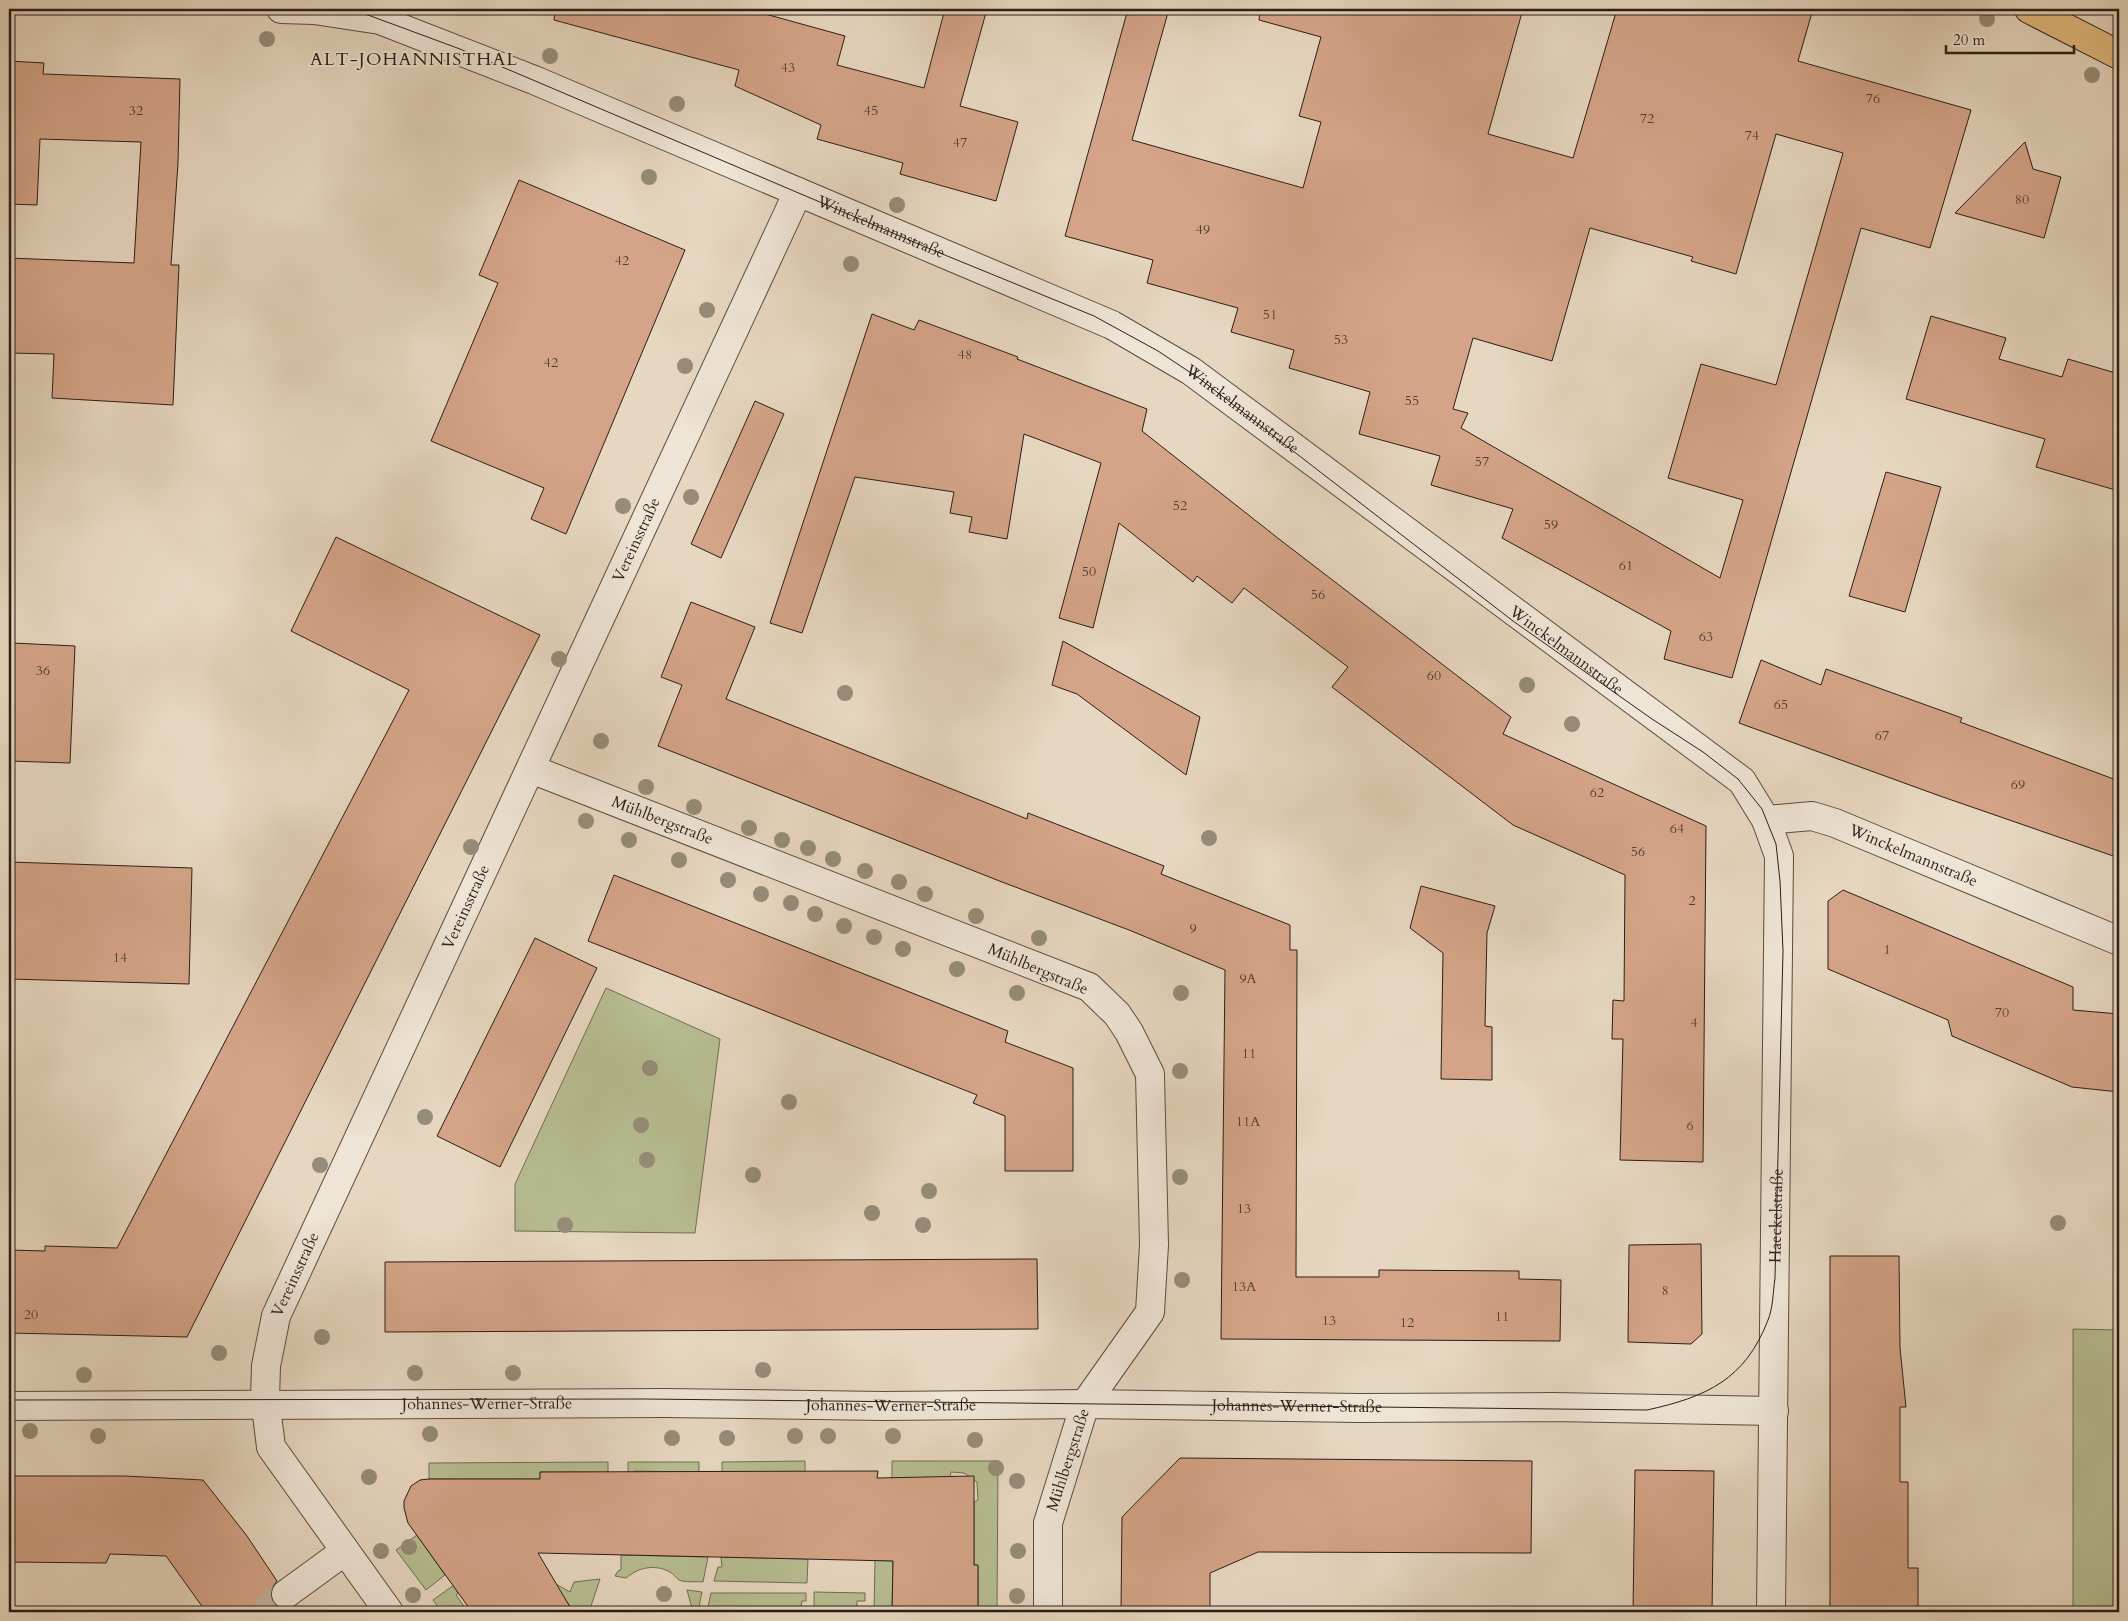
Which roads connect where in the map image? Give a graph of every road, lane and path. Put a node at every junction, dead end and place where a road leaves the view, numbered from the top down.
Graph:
1 (281, 9) edge
2 (2029, 9) edge
3 (382, 14) edge
4 (2119, 55) edge
5 (798, 192) junction
6 (531, 769) junction
7 (1766, 820) junction
8 (2119, 941) edge
9 (265, 1404) junction
10 (1085, 1404) junction
11 (9, 1406) edge
12 (1774, 1411) junction
13 (345, 1551) junction
14 (286, 1594) tunnel mouth
15 (389, 1612) edge
16 (1048, 1612) edge
17 (1771, 1612) edge

1 - 3 street, Winckelmannstraße
2 - 4 main road
3 - 5 street, Winckelmannstraße
5 - 6 street, Vereinsstraße
5 - 7 street, Winckelmannstraße
6 - 9 street, Vereinsstraße
6 - 10 street, Mühlbergstraße
7 - 8 street, Winckelmannstraße
7 - 12 street, Haeckelstraße
9 - 10 street, Johannes-Werner-Straße
9 - 11 street, Johannes-Werner-Straße
9 - 13 street, Vereinsstraße
10 - 12 street, Johannes-Werner-Straße
10 - 16 street, Mühlbergstraße
12 - 17 street, Haeckelstraße
13 - 14 street
13 - 15 street, Vereinsstraße

